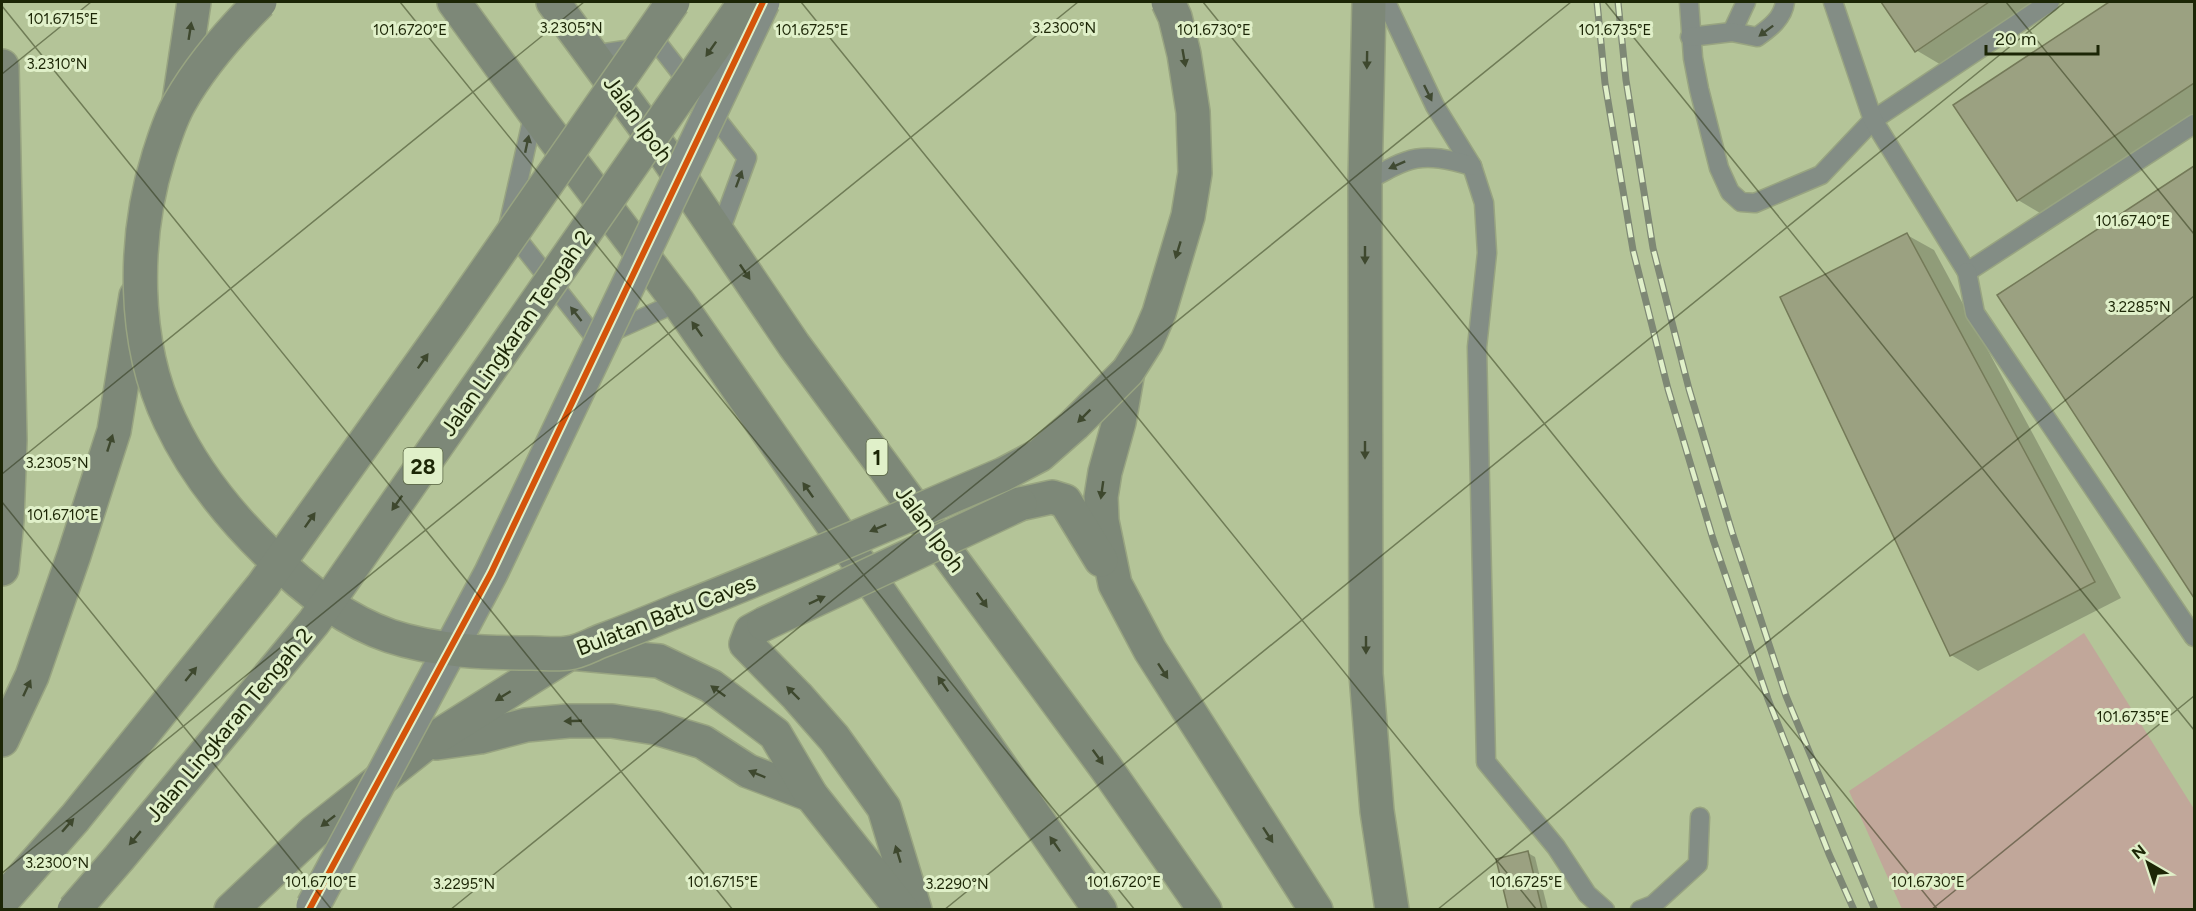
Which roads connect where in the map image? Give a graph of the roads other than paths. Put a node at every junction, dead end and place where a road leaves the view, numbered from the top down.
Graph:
1 (194, 2) edge
2 (260, 2) edge
3 (454, 2) edge
4 (553, 2) edge
5 (673, 2) edge
6 (745, 2) edge
7 (763, 2) edge
8 (1168, 2) edge
9 (1369, 2) edge
10 (1386, 2) edge
11 (1746, 2) edge
12 (1785, 2) edge
13 (1833, 2) edge
14 (2050, 2) edge
15 (1689, 7) edge
16 (1732, 32) junction
17 (1690, 37) junction
18 (592, 55) junction
19 (2, 66) edge
20 (180, 102) junction
21 (534, 112) junction
22 (1873, 120) junction
23 (2194, 124) edge
24 (1472, 166) junction
25 (1365, 182) junction
26 (719, 234) junction
27 (140, 268) junction
28 (1967, 272) junction
29 (678, 302) junction
30 (1128, 371) junction
31 (2, 569) edge
32 (1115, 584) junction
33 (2194, 637) edge
34 (570, 653) junction
35 (2, 740) edge
36 (424, 745) junction
37 (811, 795) junction
38 (1700, 817) dead end
39 (2, 901) edge
40 (313, 906) dead end
41 (74, 909) edge
42 (231, 909) edge
43 (902, 909) edge
44 (915, 909) edge
45 (1100, 909) edge
46 (1205, 909) edge
47 (1316, 909) edge
48 (1392, 909) edge
49 (1605, 909) edge
50 (1640, 909) edge

20 -> 1 highway
2 - 20 highway, Bulatan Batu Caves, bridge
3 - 21 highway
4 - 18 highway, Jalan Ipoh / 1
39 -> 5 highway, bridge
6 -> 41 highway, Jalan Lingkaran Tengah 2 / 28, bridge
7 - 40 street, bridge
8 -> 30 highway, Bulatan Batu Caves, bridge
9 -> 25 highway
10 -> 24 lane
11 - 16 lane
12 -> 16 lane
13 - 22 lane
14 - 22 lane
15 - 17 lane
16 - 17 lane
17 - 22 lane
18 - 26 highway, Jalan Ipoh / 1
26 -> 18 lane
19 - 31 highway
20 - 27 highway, Bulatan Batu Caves, bridge
21 - 29 highway
29 -> 21 lane
22 - 28 lane
23 - 28 lane
24 -> 25 lane
24 - 49 lane
25 -> 48 highway
26 -> 46 highway, Jalan Ipoh / 1
27 - 34 highway, Bulatan Batu Caves, bridge
35 -> 27 highway
28 - 33 lane
45 -> 29 highway
30 -> 32 highway
30 -> 34 highway, Bulatan Batu Caves, bridge
44 -> 32 highway, bridge
32 -> 47 highway
34 -> 36 highway
37 -> 34 highway
37 -> 36 highway
36 -> 42 highway
37 - 43 highway
38 - 50 lane

